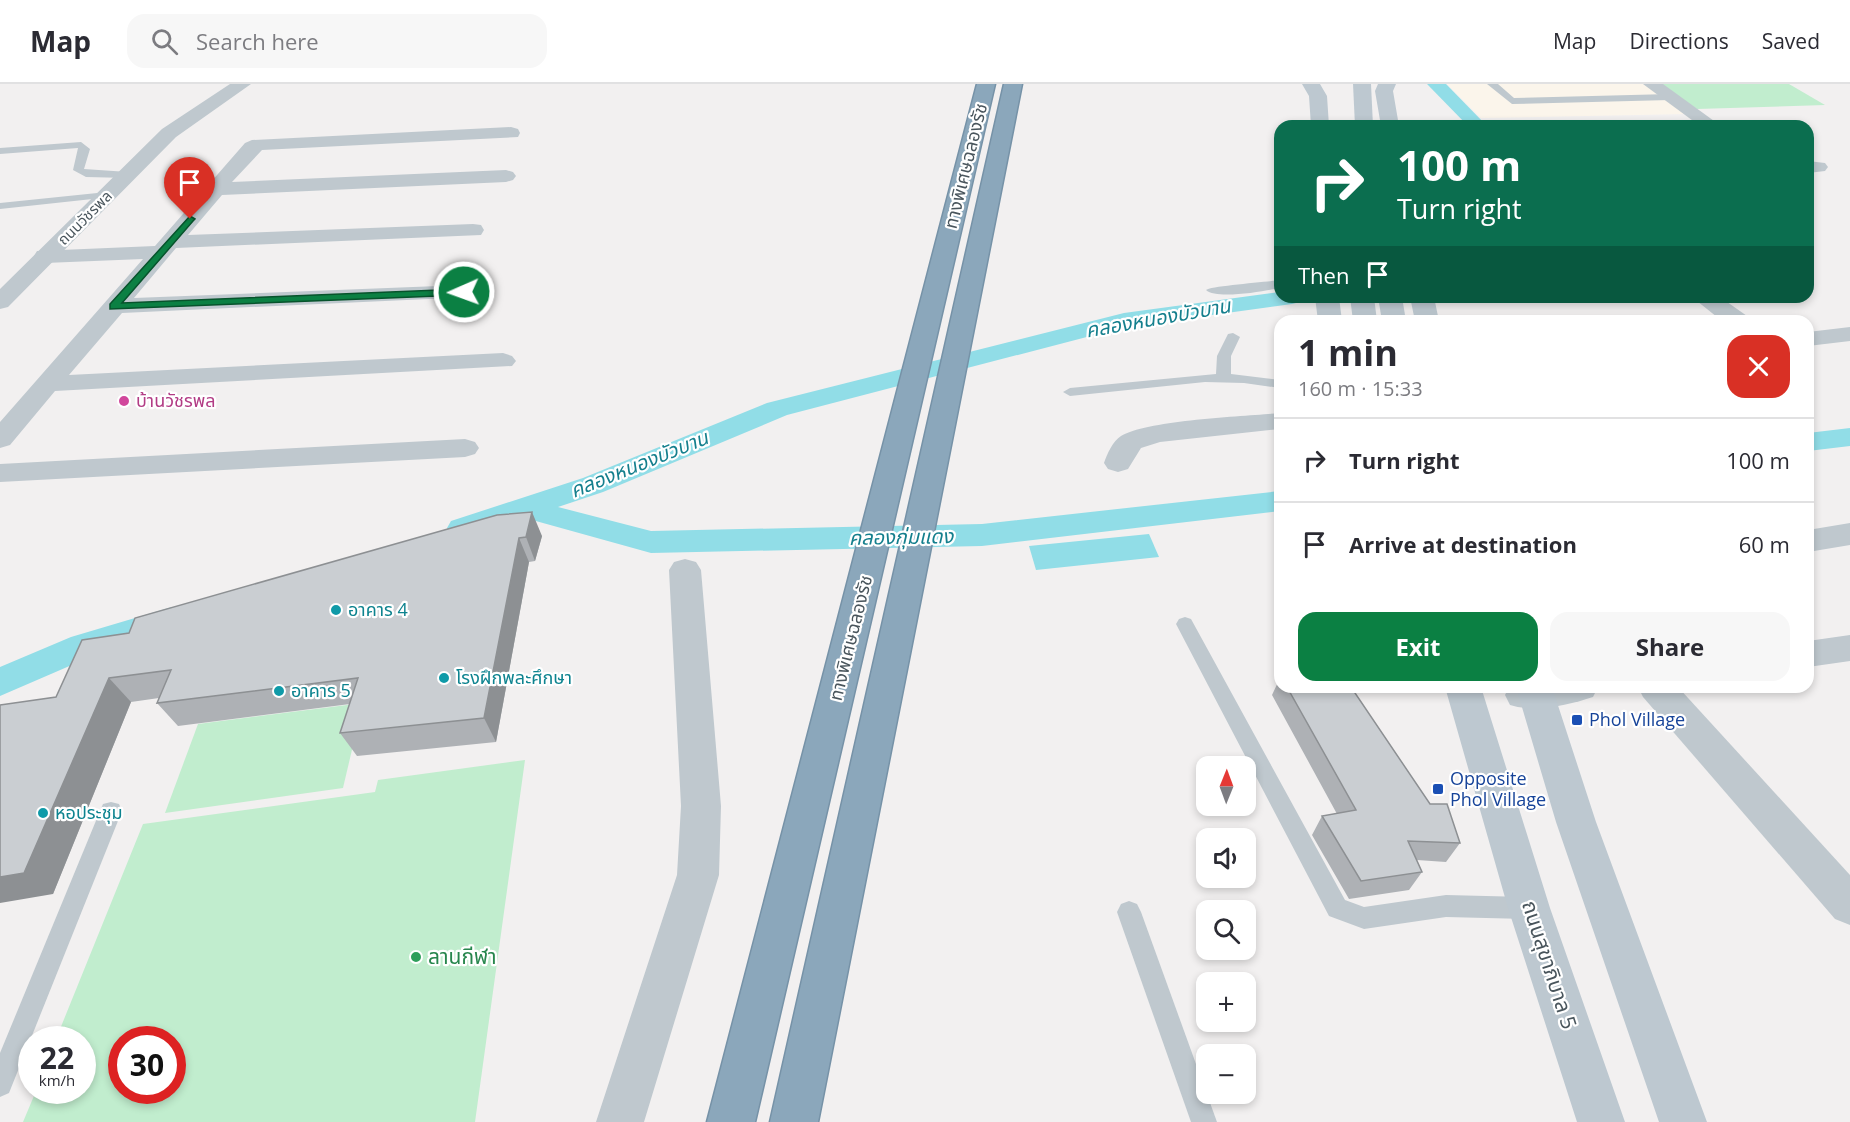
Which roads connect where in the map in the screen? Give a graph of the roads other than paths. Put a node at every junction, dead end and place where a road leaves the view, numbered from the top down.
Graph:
1 (242, 84) edge
2 (986, 84) edge
3 (1013, 84) edge
4 (1362, 84) edge
5 (1492, 84) edge
6 (1652, 84) edge
7 (1385, 86) edge
8 (1316, 88) edge
9 (1671, 97) junction
10 (185, 103) dead end
11 (1319, 120) edge
12 (1364, 120) edge
13 (1389, 120) edge
14 (1704, 120) edge
15 (169, 133) junction
16 (512, 134) dead end
17 (0, 151) edge
18 (128, 175) junction
19 (506, 176) dead end
20 (214, 189) junction
21 (107, 195) junction
22 (0, 206) edge
23 (473, 230) dead end
24 (64, 238) junction
25 (170, 243) junction
26 (45, 256) junction
27 (1274, 285) edge
28 (1212, 290) dead end
29 (464, 292) dead end
30 (0, 302) edge
31 (1712, 303) edge
32 (114, 306) junction
33 (1730, 315) edge
34 (1850, 334) edge
35 (1233, 337) dead end
36 (1814, 338) edge
37 (503, 361) dead end
38 (1224, 377) junction
39 (1274, 383) edge
40 (45, 384) junction
41 (1070, 392) dead end
42 (1274, 422) edge
43 (0, 439) edge
44 (465, 448) dead end
45 (1118, 463) dead end
46 (0, 473) edge
47 (1846, 539) edge
48 (1814, 541) edge
49 (685, 570) dead end
50 (1185, 624) dead end
51 (1850, 648) edge
52 (1814, 653) edge
53 (1454, 693) edge
54 (1465, 693) edge
55 (1529, 693) edge
56 (1661, 693) edge
57 (1498, 807) junction
58 (111, 811) dead end
59 (1850, 905) edge
60 (1529, 908) junction
61 (1129, 912) dead end
62 (0, 1084) edge
63 (620, 1122) edge
64 (731, 1122) edge
65 (794, 1122) edge
66 (1204, 1122) edge
67 (1601, 1122) edge
68 (1683, 1122) edge

1 - 15 street, ถนนวัชรพล
2 - 64 highway, ทางพิเศษฉลองรัช
3 - 65 highway, ทางพิเศษฉลองรัช
4 - 12 main road
5 - 9 lane
6 - 9 street
7 - 13 main road
8 - 11 main road
9 - 14 street
10 - 15 street, ถนนวัชรพล
15 - 18 street, ถนนวัชรพล
16 - 20 street
17 - 18 lane
18 - 21 street, ถนนวัชรพล
19 - 20 street
20 - 25 street
21 - 22 lane
21 - 24 street, ถนนวัชรพล
23 - 25 street
24 - 25 street
24 - 26 street, ถนนวัชรพล
25 - 26 street
25 - 32 street
26 - 30 street, ถนนวัชรพล
27 - 28 lane
29 - 32 street
31 - 33 street
32 - 40 street
34 - 36 street
35 - 38 lane
37 - 40 street
38 - 39 lane
38 - 41 lane
40 - 43 street
42 - 45 street
44 - 46 street
47 - 48 street
49 - 63 street
50 - 60 lane
51 - 52 street
53 - 57 main road, ถนนสุขาภิบาล 5
54 - 57 main road, ถนนสุขาภิบาล 5
55 - 68 main road
56 - 59 street
57 - 60 main road, ถนนสุขาภิบาล 5
58 - 62 lane
60 - 67 main road, ถนนสุขาภิบาล 5
61 - 66 lane

